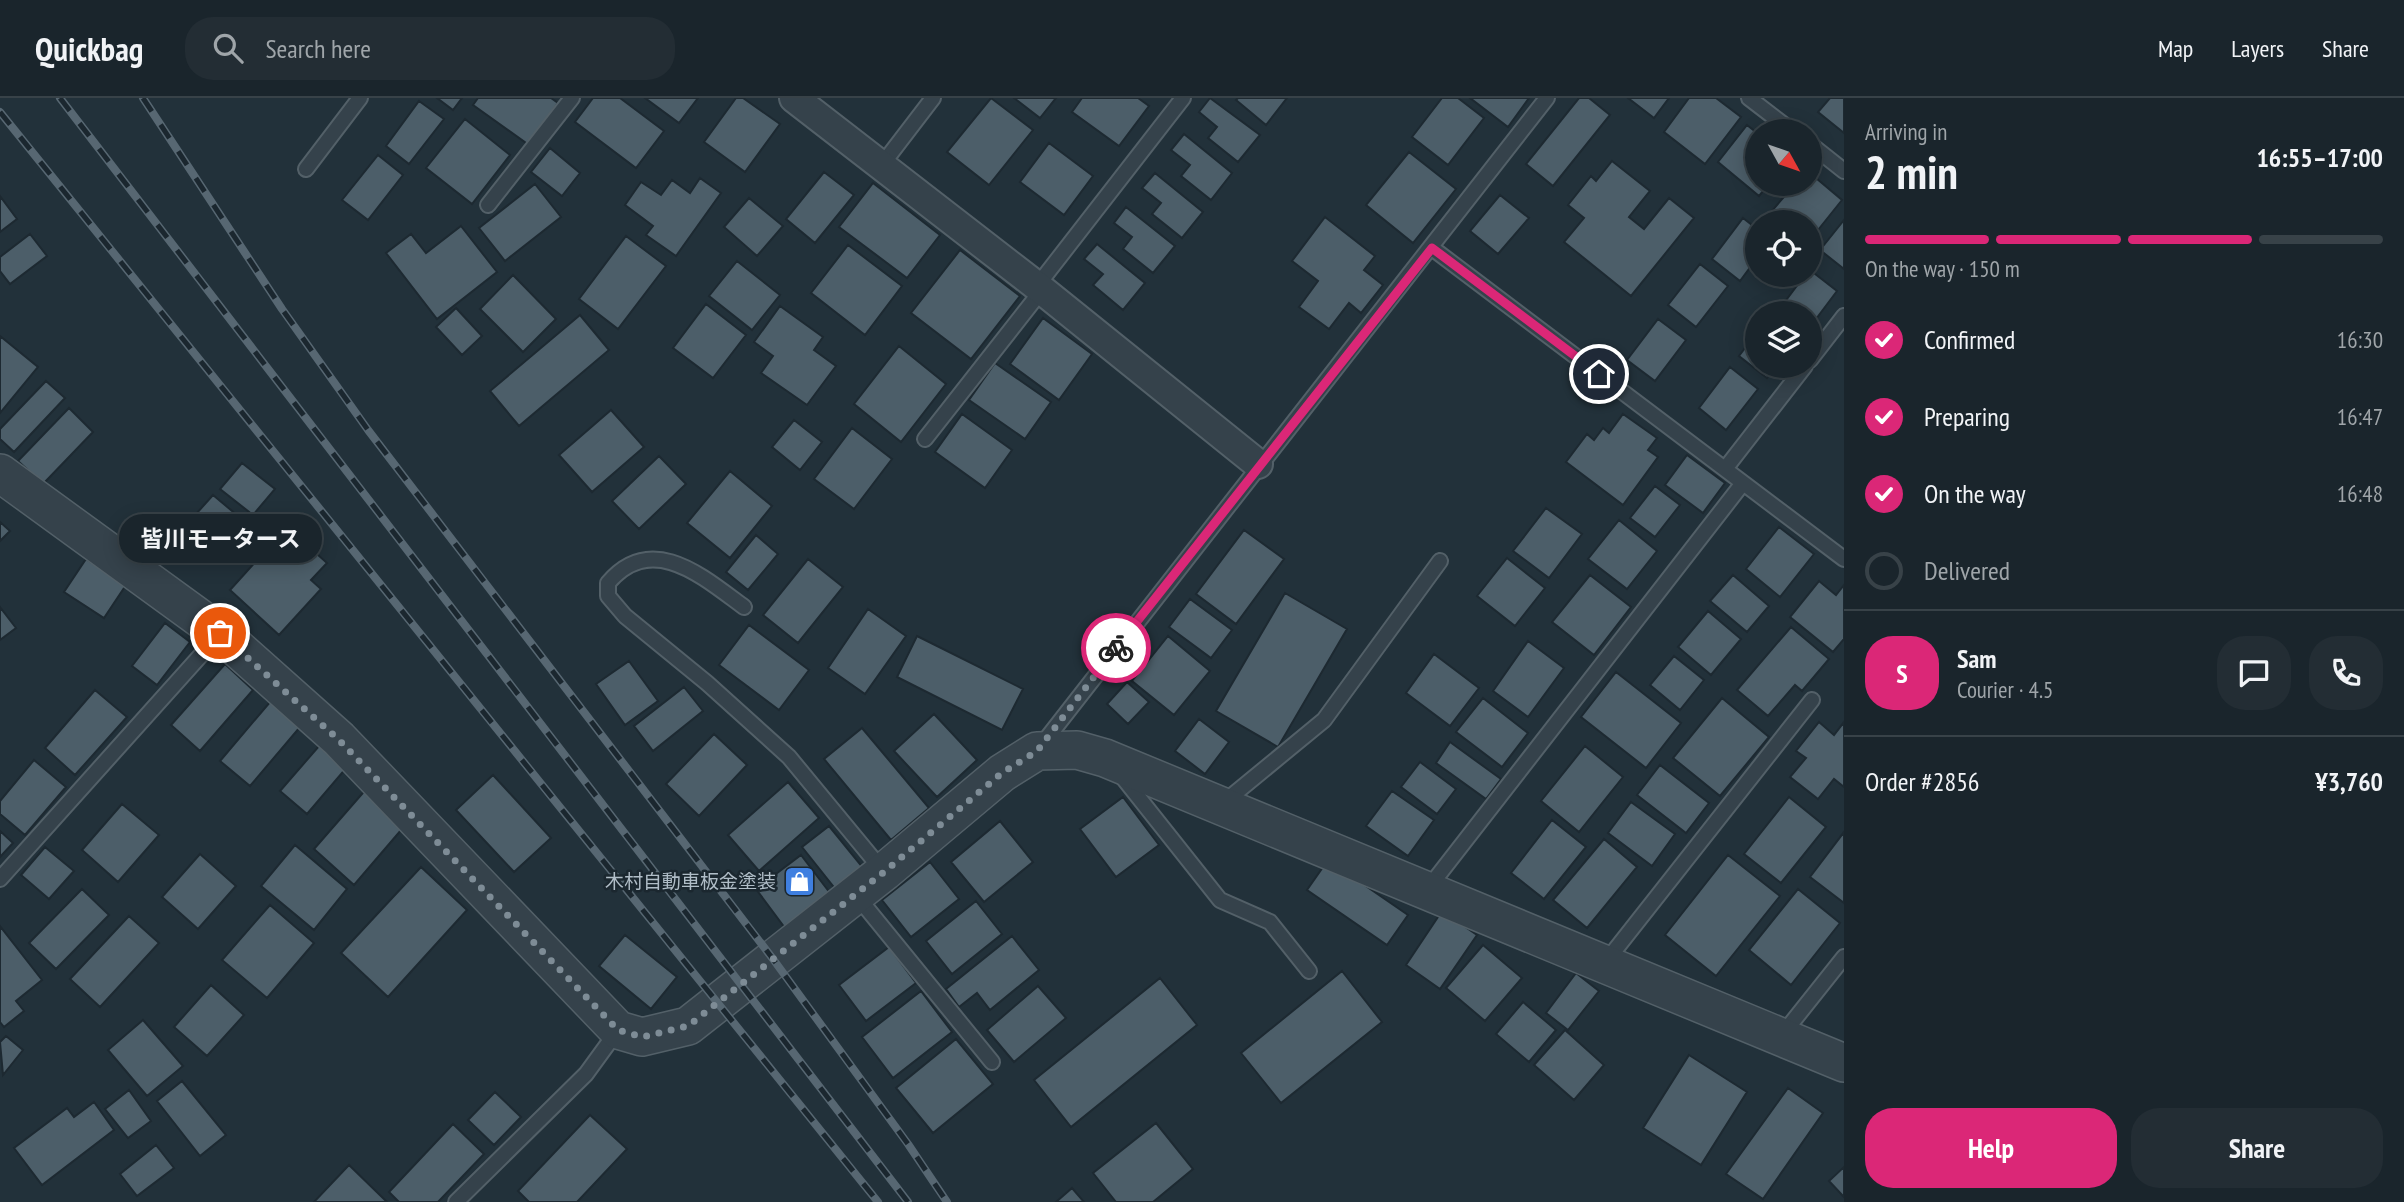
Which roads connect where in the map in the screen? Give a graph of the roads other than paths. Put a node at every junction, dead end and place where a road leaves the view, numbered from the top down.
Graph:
1 (360, 98) edge
2 (572, 98) edge
3 (795, 98) edge
4 (933, 98) edge
5 (1183, 98) edge
6 (1547, 98) edge
7 (1749, 98) edge
8 (1776, 119) edge
9 (1822, 154) edge
10 (881, 166) junction
11 (306, 169) dead end
12 (1844, 171) edge
13 (488, 205) dead end
14 (1432, 248) junction
15 (1039, 288) junction
16 (1844, 316) edge
17 (1822, 344) edge
18 (1796, 378) edge
19 (925, 439) dead end
20 (1258, 464) junction
21 (1725, 469) junction
22 (0, 473) edge
23 (1743, 483) junction
24 (1844, 559) edge
25 (1440, 562) dead end
26 (744, 607) dead end
27 (220, 633) junction
28 (1812, 701) dead end
29 (1037, 751) junction
30 (1109, 760) junction
31 (1220, 806) junction
32 (884, 872) junction
33 (0, 879) edge
34 (1426, 891) junction
35 (855, 894) junction
36 (1844, 957) edge
37 (1604, 965) junction
38 (1309, 971) dead end
39 (618, 1030) junction
40 (1782, 1035) junction
41 (992, 1062) dead end
42 (1844, 1063) edge
43 (456, 1202) edge

1 - 11 lane
2 - 13 lane
3 - 10 street
4 - 10 lane
5 - 15 lane
6 - 14 lane
7 - 8 lane
9 - 12 lane
10 - 15 street
14 - 20 lane
14 - 21 lane
15 - 19 lane
15 - 20 street
16 - 17 lane
18 - 21 lane
20 - 29 lane
21 - 23 lane
22 - 27 street
23 - 24 lane
23 - 34 lane
25 - 31 lane
26 - 32 lane
27 - 33 lane
27 - 39 street
28 - 37 lane
29 - 30 street
29 - 32 street
30 - 31 street
30 - 38 lane
31 - 34 street
32 - 35 street
34 - 37 street
35 - 39 street
35 - 41 lane
36 - 40 lane
37 - 40 street
39 - 43 lane
40 - 42 street

